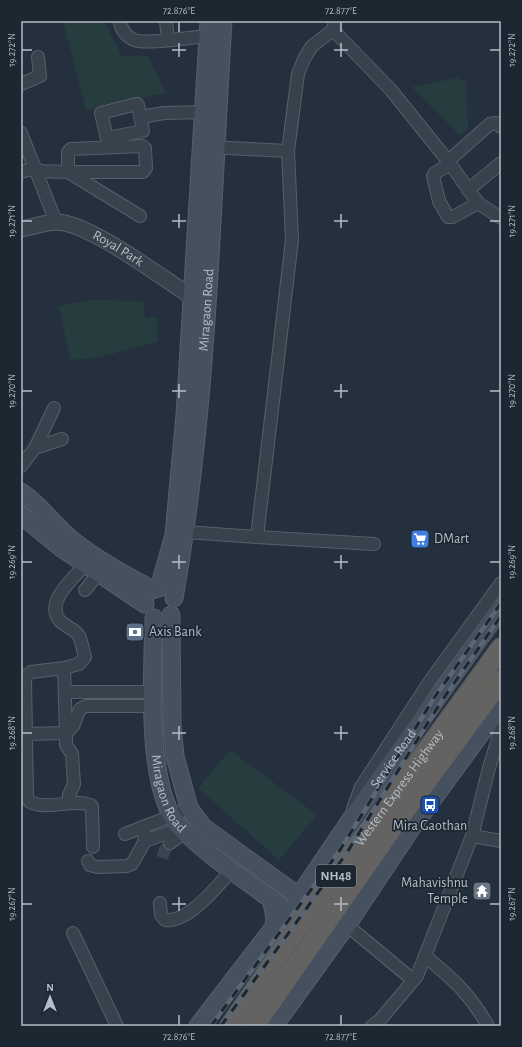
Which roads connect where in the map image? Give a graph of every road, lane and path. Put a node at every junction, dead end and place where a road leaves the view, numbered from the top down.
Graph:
1 (120, 21) edge
2 (166, 21) edge
3 (223, 21) edge
4 (334, 25) edge
5 (208, 28) edge
6 (168, 39) junction
7 (38, 57) dead end
8 (21, 84) edge
9 (203, 112) junction
10 (141, 117) dead end
11 (501, 127) edge
12 (21, 133) edge
13 (208, 147) junction
14 (288, 151) junction
15 (449, 162) junction
16 (501, 163) edge
17 (36, 170) junction
18 (21, 172) edge
19 (68, 172) junction
20 (501, 172) edge
21 (473, 196) junction
22 (140, 216) dead end
23 (501, 218) edge
24 (56, 222) junction
25 (21, 229) edge
26 (200, 299) junction
27 (54, 408) dead end
28 (62, 439) dead end
29 (35, 448) junction
30 (21, 466) edge
31 (26, 495) edge
32 (23, 519) edge
33 (186, 532) junction
34 (257, 537) junction
35 (374, 544) dead end
36 (91, 569) junction
37 (501, 583) edge
38 (156, 589) junction
39 (84, 590) dead end
40 (174, 598) junction
41 (498, 603) edge
42 (156, 612) junction
43 (501, 648) edge
44 (64, 668) junction
45 (501, 680) edge
46 (65, 692) junction
47 (153, 699) junction
48 (501, 706) edge
49 (501, 729) edge
50 (451, 732) junction
51 (66, 733) junction
52 (26, 734) junction
53 (69, 803) junction
54 (189, 808) junction
55 (179, 825) junction
56 (143, 827) junction
57 (125, 834) dead end
58 (472, 836) junction
59 (145, 841) junction
60 (501, 841) edge
61 (170, 843) tunnel mouth
62 (93, 847) dead end
63 (88, 860) dead end
64 (233, 869) junction
65 (271, 898) junction
66 (306, 902) junction
67 (160, 903) dead end
68 (291, 914) junction
69 (340, 919) junction
70 (73, 933) dead end
71 (292, 936) junction
72 (425, 956) junction
73 (413, 980) junction
74 (117, 1026) edge
75 (198, 1026) edge
76 (230, 1026) edge
77 (254, 1026) edge
78 (274, 1026) edge
79 (372, 1026) edge
80 (488, 1026) edge

1 - 6 street
2 - 6 street
3 - 13 main road, Miragaon Road
4 - 14 street
4 - 15 street
5 - 6 street
5 - 9 main road, Miragaon Road
7 - 8 street
9 - 10 street
9 - 13 main road, Miragaon Road
11 - 15 street
12 - 17 street
13 - 14 street
13 - 26 main road, Miragaon Road
14 - 34 street
15 - 21 street
15 - 21 street
16 - 21 street
17 - 18 street
17 - 19 street
17 - 24 street
19 - 19 street
19 - 22 street
20 - 21 street
21 - 23 street
24 - 25 street, Royal Park
24 - 26 street, Royal Park
26 - 33 main road, Miragaon Road
26 - 38 main road, Miragaon Road
27 - 29 street
28 - 29 street
29 - 30 street
31 - 32 street
31 - 38 main road
32 - 36 main road
33 - 34 street
33 - 40 main road, Miragaon Road
34 - 35 street
36 - 39 street
36 - 42 main road
36 - 44 street
37 - 41 street
38 - 40 main road
38 - 42 main road, Miragaon Road
40 - 42 main road, Miragaon Road
41 - 66 main road, Service Road
42 - 47 main road, Miragaon Road
42 - 54 main road, Miragaon Road
43 - 50 highway, Western Express Highway / NH48
44 - 46 street
44 - 52 street
45 - 50 highway, Western Express Highway / NH48
46 - 47 street
46 - 51 street
47 - 51 street
47 - 55 main road, Miragaon Road
48 - 69 main road
49 - 58 street
50 - 66 highway, Western Express Highway / NH48
50 - 69 highway, Western Express Highway / NH48
51 - 52 street
51 - 53 street
52 - 53 street
53 - 62 street
54 - 55 street
54 - 66 main road, Miragaon Road
55 - 56 street
55 - 59 street
55 - 61 street
55 - 64 main road, Miragaon Road
56 - 57 street
56 - 59 street
58 - 60 street
58 - 72 street
59 - 63 street
64 - 65 main road, Miragaon Road
64 - 67 street
65 - 68 main road, Miragaon Road
65 - 75 main road
66 - 68 main road, Service Road
66 - 71 highway, Western Express Highway / NH48
68 - 71 main road
69 - 73 street
69 - 77 highway, Western Express Highway / NH48
69 - 78 main road
70 - 74 street
71 - 76 highway, Western Express Highway / NH48
72 - 73 street
72 - 80 street
73 - 79 street

